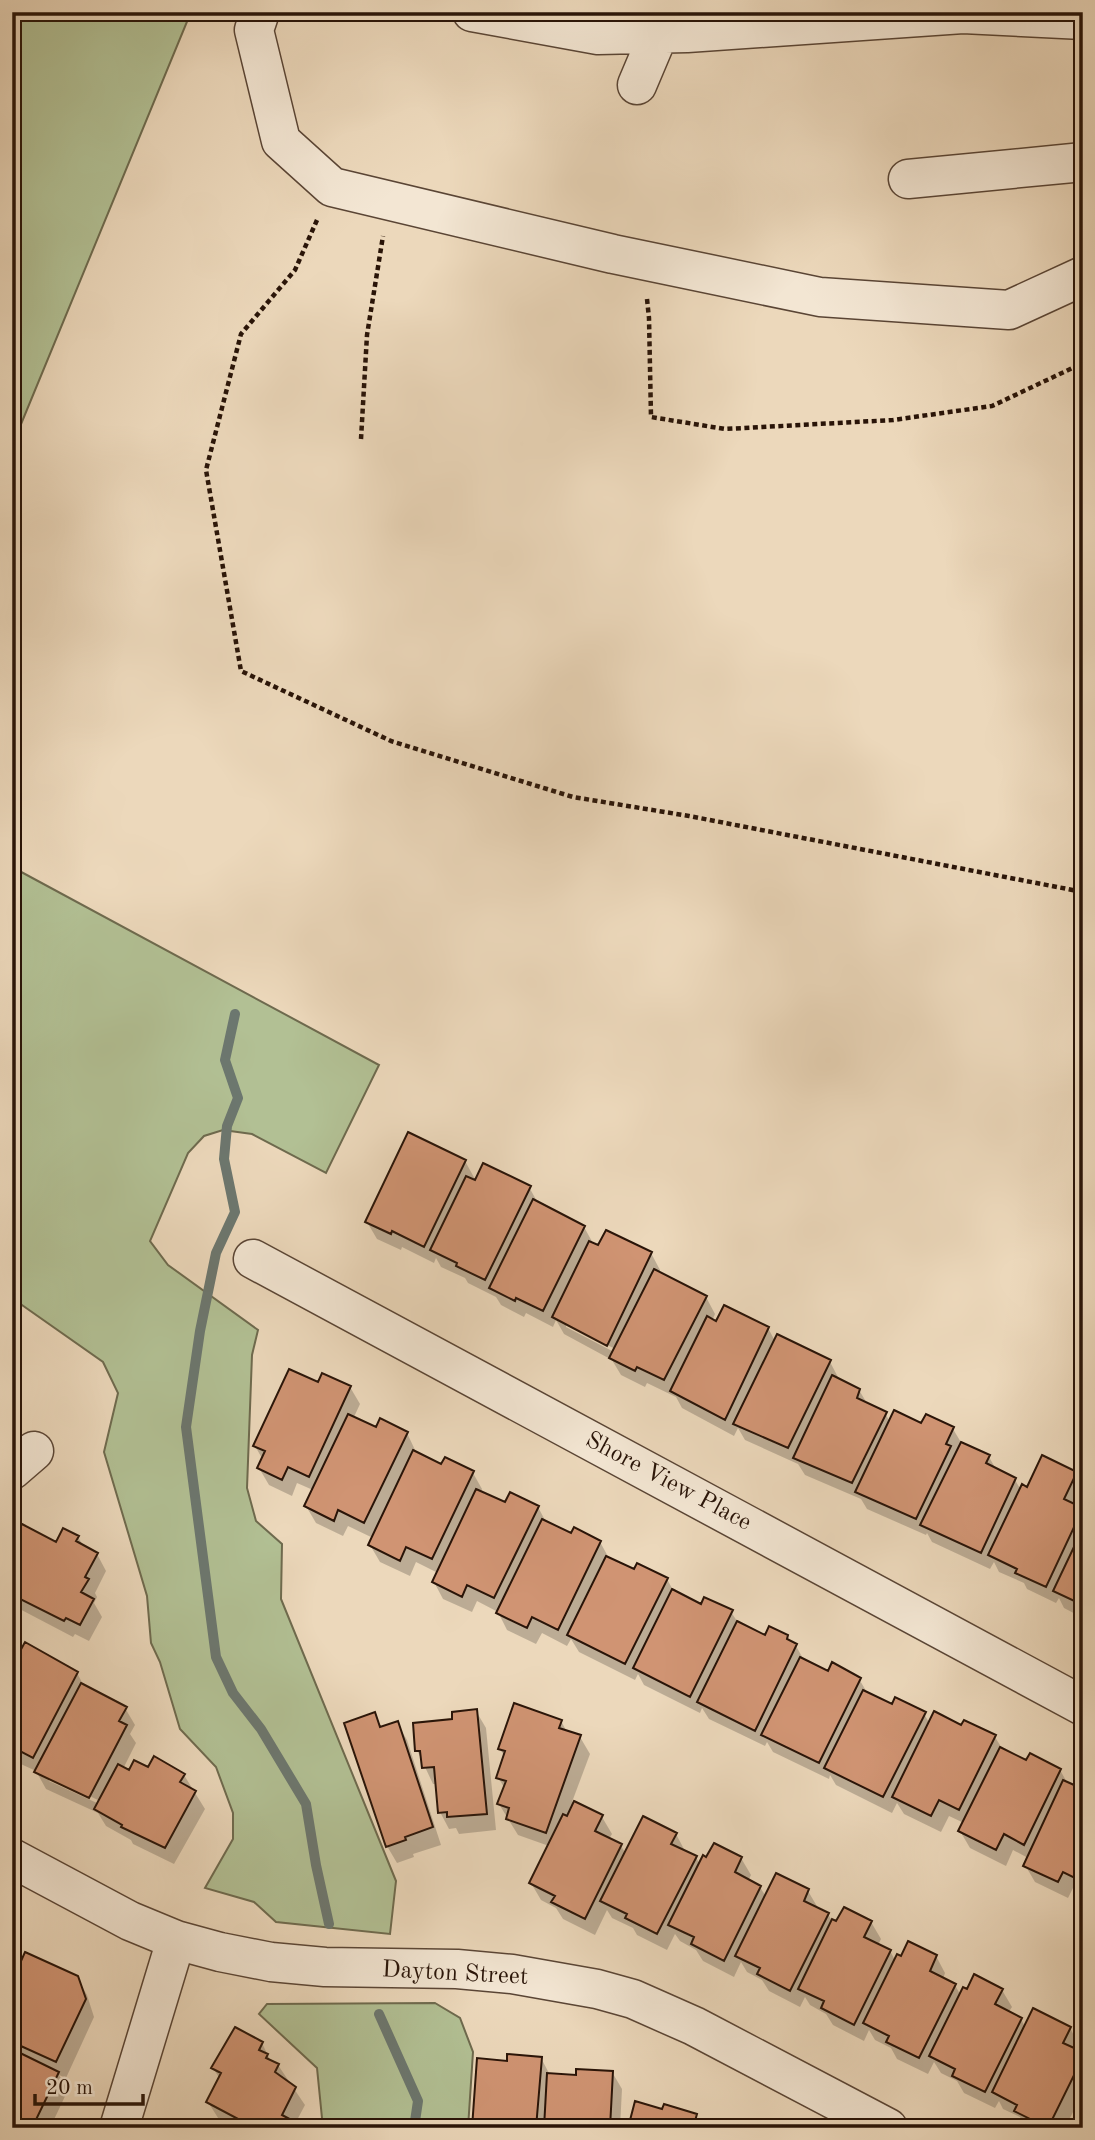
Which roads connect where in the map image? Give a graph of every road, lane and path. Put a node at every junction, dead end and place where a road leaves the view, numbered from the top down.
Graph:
1 (260, 12) edge
2 (472, 12) edge
3 (1083, 20) edge
4 (659, 33) junction
5 (637, 85) dead end
6 (1083, 162) edge
7 (908, 180) dead end
8 (332, 187) junction
9 (389, 201) junction
10 (642, 259) junction
11 (1083, 276) edge
12 (1083, 363) edge
13 (361, 439) dead end
14 (1083, 892) edge
15 (253, 1259) dead end
16 (1083, 1706) edge
17 (12, 1858) edge
18 (176, 1940) junction
19 (119, 2128) edge
20 (888, 2128) edge

1 - 8 street
2 - 4 street
3 - 4 street
4 - 5 street
6 - 7 street
8 - 9 street
8 - 14 path
9 - 10 street
9 - 13 path
10 - 11 street
10 - 12 path
15 - 16 street, Shore View Place
17 - 18 street, Dayton Street
18 - 19 street
18 - 20 street, Dayton Street

